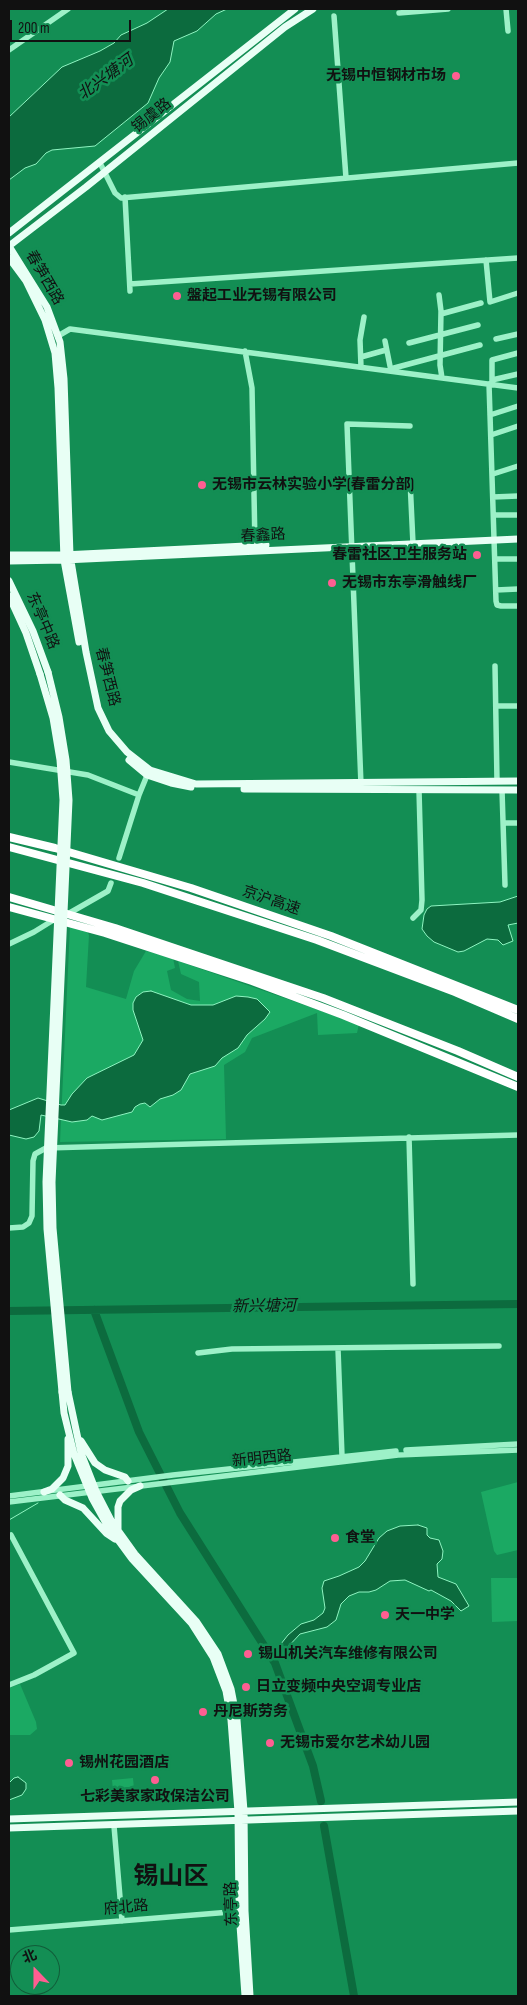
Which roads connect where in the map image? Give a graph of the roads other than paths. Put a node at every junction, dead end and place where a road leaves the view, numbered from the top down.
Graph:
1 (68, 9) edge
2 (295, 9) edge
3 (313, 9) edge
4 (448, 9) edge
5 (506, 9) edge
6 (420, 10) edge
7 (399, 13) dead end
8 (334, 16) dead end
9 (508, 31) dead end
10 (9, 50) edge
11 (100, 163) junction
12 (518, 163) edge
13 (104, 172) junction
14 (346, 178) junction
15 (126, 197) junction
16 (9, 233) edge
17 (9, 246) edge
18 (9, 258) edge
19 (518, 258) edge
20 (486, 260) junction
21 (130, 284) junction
22 (130, 291) dead end
23 (518, 293) edge
24 (439, 295) dead end
25 (481, 303) dead end
26 (441, 314) junction
27 (364, 318) dead end
28 (478, 325) dead end
29 (440, 334) junction
30 (518, 334) edge
31 (58, 336) junction
32 (496, 339) dead end
33 (385, 341) dead end
34 (409, 344) dead end
35 (480, 345) dead end
36 (386, 350) junction
37 (245, 351) junction
38 (518, 353) edge
39 (441, 356) junction
40 (361, 357) junction
41 (361, 367) junction
42 (391, 371) junction
43 (518, 374) edge
44 (442, 378) junction
45 (491, 383) junction
46 (518, 389) edge
47 (518, 406) edge
48 (490, 415) junction
49 (410, 426) dead end
50 (518, 426) edge
51 (491, 435) junction
52 (518, 466) edge
53 (493, 474) junction
54 (410, 480) dead end
55 (518, 496) edge
56 (493, 497) junction
57 (494, 515) junction
58 (518, 515) edge
59 (494, 538) junction
60 (518, 538) edge
61 (413, 542) junction
62 (352, 544) junction
63 (256, 546) junction
64 (9, 555) edge
65 (67, 557) junction
66 (495, 559) junction
67 (518, 559) edge
68 (9, 560) edge
69 (9, 581) edge
70 (518, 589) edge
71 (496, 590) junction
72 (9, 596) edge
73 (518, 606) edge
74 (495, 666) dead end
75 (496, 706) junction
76 (518, 706) edge
77 (9, 762) edge
78 (148, 773) junction
79 (497, 781) junction
80 (518, 781) edge
81 (361, 786) junction
82 (419, 790) junction
83 (502, 790) junction
84 (518, 790) edge
85 (139, 795) junction
86 (518, 823) edge
87 (503, 824) junction
88 (9, 837) edge
89 (9, 847) edge
90 (119, 858) dead end
91 (111, 883) dead end
92 (505, 885) dead end
93 (9, 897) edge
94 (9, 906) edge
95 (68, 914) junction
96 (413, 918) dead end
97 (53, 920) junction
98 (9, 944) edge
99 (518, 1010) edge
100 (518, 1019) edge
101 (518, 1077) edge
102 (518, 1087) edge
103 (518, 1134) edge
104 (409, 1137) junction
105 (9, 1228) edge
106 (413, 1284) dead end
107 (499, 1346) dead end
108 (338, 1349) junction
109 (198, 1353) dead end
110 (65, 1392) junction
111 (75, 1429) junction
112 (69, 1436) junction
113 (518, 1444) edge
114 (518, 1450) edge
115 (342, 1456) junction
116 (174, 1478) junction
117 (150, 1481) junction
118 (128, 1482) junction
119 (140, 1486) junction
120 (92, 1489) junction
121 (44, 1492) junction
122 (60, 1495) junction
123 (9, 1496) edge
124 (9, 1502) edge
125 (118, 1531) junction
126 (11, 1535) dead end
127 (118, 1541) junction
128 (9, 1685) edge
129 (518, 1802) edge
130 (241, 1811) junction
131 (518, 1811) edge
132 (9, 1819) edge
133 (241, 1821) junction
134 (114, 1826) junction
135 (9, 1828) edge
136 (242, 1911) junction
137 (122, 1921) junction
138 (9, 1930) edge
139 (245, 1996) edge
140 (250, 1996) edge

1 - 10 street
2 - 11 main road, 锡虞路
3 - 13 main road, 锡虞路
4 - 6 street
5 - 9 street
6 - 7 street
8 - 14 street
11 - 13 street
11 - 16 main road, 锡虞路
12 - 14 street
13 - 15 street
13 - 17 main road, 锡虞路
14 - 15 street
15 - 21 street
17 - 31 main road, 春笋西路
18 - 65 main road, 春笋西路
19 - 20 street
20 - 21 street
20 - 23 street
21 - 22 street
24 - 26 street
25 - 26 street
26 - 29 street
27 - 40 street
28 - 29 street
29 - 34 street
29 - 39 street
30 - 32 street
31 - 37 street
31 - 65 main road, 春笋西路
33 - 36 street
35 - 39 street
36 - 40 street
36 - 42 street
37 - 41 street
37 - 63 street
38 - 45 street
39 - 42 street
39 - 44 street
40 - 41 street
41 - 42 street
42 - 44 street
43 - 45 street
44 - 45 street
45 - 46 street
45 - 48 street
47 - 48 street
48 - 51 street
49 - 62 street
50 - 51 street
51 - 53 street
52 - 53 street
53 - 56 street
54 - 61 street
55 - 56 street
56 - 57 street
57 - 58 street
57 - 59 street
59 - 60 main road, 春鑫路
59 - 61 main road, 春鑫路
59 - 66 street
61 - 62 main road, 春鑫路
62 - 63 main road, 春鑫路
62 - 65 main road, 春鑫路
62 - 81 street
63 - 65 main road, 春鑫路
64 - 65 main road, 春鑫路
65 - 68 main road, 春鑫路
65 - 78 main road, 春笋西路
66 - 67 street
66 - 71 street
69 - 110 main road, 东亭中路, bridge
70 - 71 street
71 - 73 street
72 - 110 main road, 东亭中路, bridge
74 - 75 street
75 - 76 street
75 - 79 street
77 - 85 street
78 - 81 main road, 春笋西路
78 - 85 street
79 - 80 main road, 春笋西路
79 - 81 main road, 春笋西路
81 - 82 main road, 春笋西路
82 - 83 main road, 春笋西路
82 - 96 street
83 - 84 main road, 春笋西路
83 - 87 street
85 - 90 street
86 - 87 street
87 - 92 street
88 - 99 highway, 京沪高速
89 - 100 highway, 京沪高速
91 - 95 street
93 - 95 highway
94 - 97 highway
95 - 97 street
95 - 101 highway
97 - 98 street
97 - 102 highway
103 - 104 street
104 - 105 street
104 - 106 street
107 - 108 street
108 - 109 street
108 - 115 street
110 - 111 main road
110 - 112 main road
111 - 118 main road
111 - 120 main road
112 - 120 main road
112 - 121 main road
113 - 115 street, 新明西路
114 - 116 street, 新明西路
115 - 116 street, 新明西路
116 - 117 street, 新明西路
117 - 118 street, 新明西路
117 - 119 street, 新明西路
118 - 120 street, 新明西路
119 - 120 street, 新明西路
119 - 125 main road
120 - 121 street, 新明西路
120 - 122 street, 新明西路
120 - 125 main road
120 - 127 main road
121 - 123 street, 新明西路
122 - 124 street, 新明西路
122 - 127 main road
125 - 130 main road
126 - 128 street
127 - 130 main road
129 - 130 main road
130 - 132 main road
130 - 133 main road, 东亭路
131 - 133 main road
133 - 134 main road
133 - 136 main road, 东亭路
134 - 135 main road
134 - 137 street
136 - 137 street, 府北路
136 - 139 main road, 东亭路
136 - 140 main road, 东亭路
137 - 138 street, 府北路

